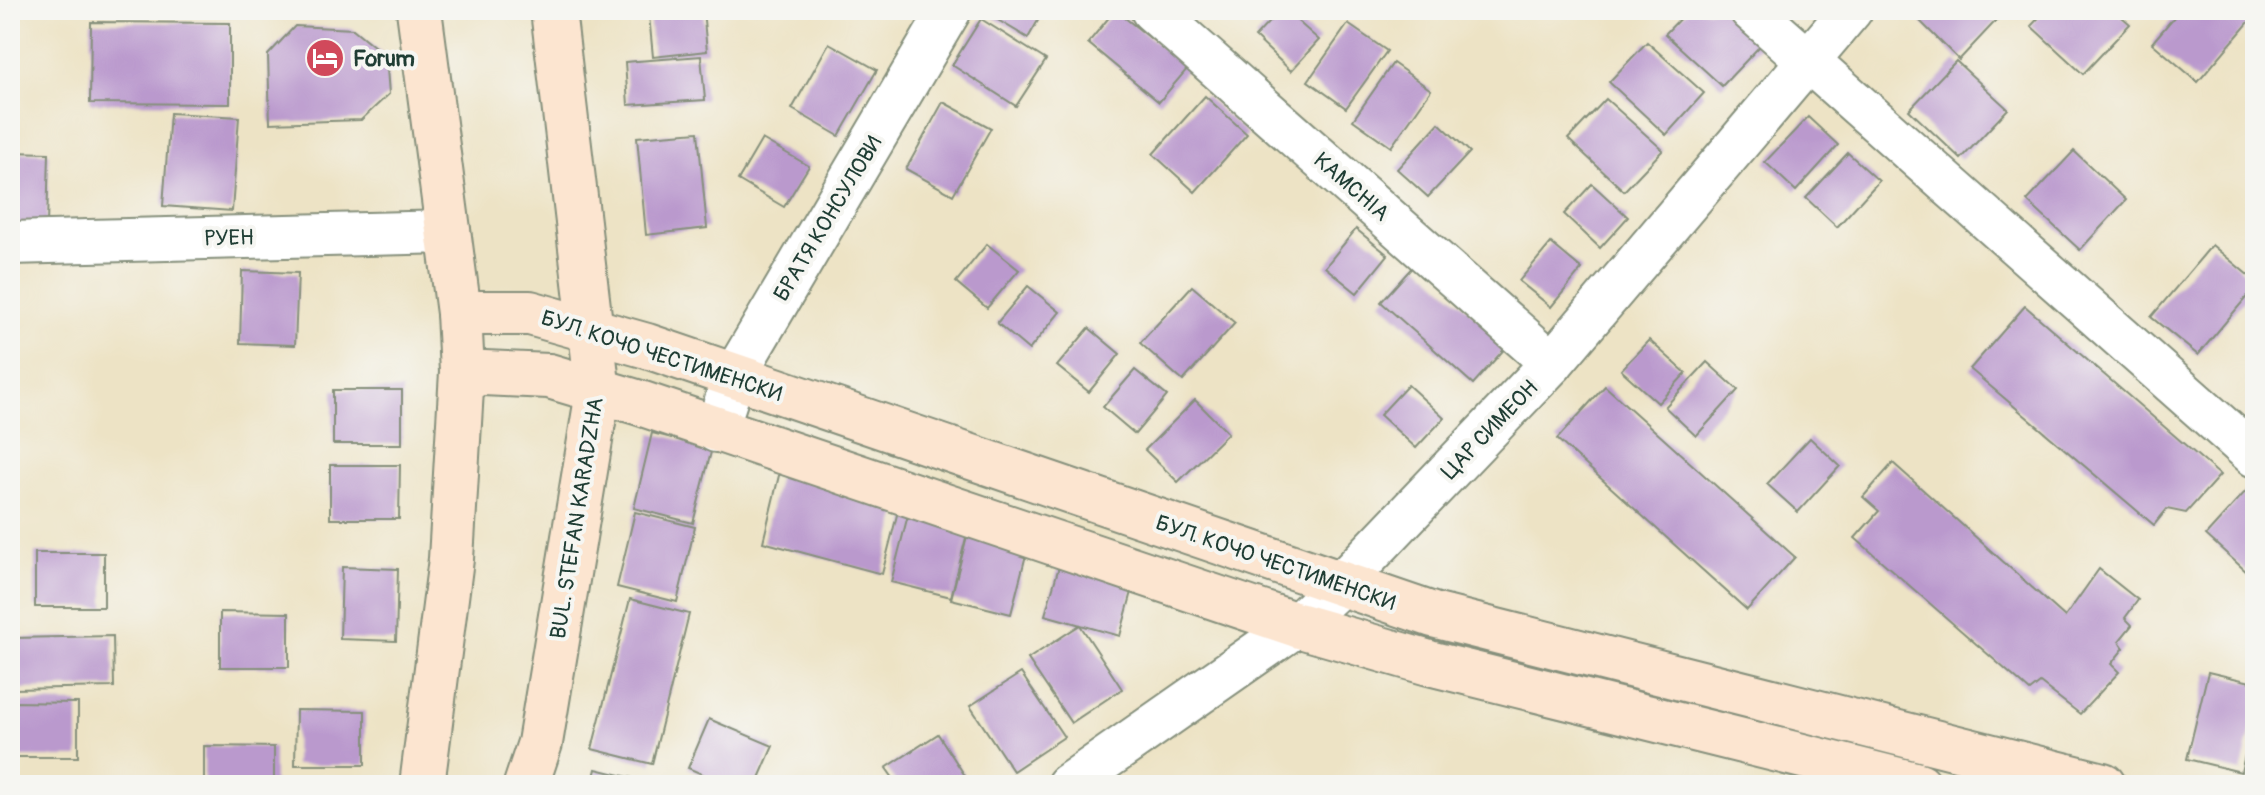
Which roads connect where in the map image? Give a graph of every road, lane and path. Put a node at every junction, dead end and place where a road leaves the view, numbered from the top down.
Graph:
1 (419, 10) edge
2 (553, 10) edge
3 (950, 10) edge
4 (1152, 10) edge
5 (1751, 10) edge
6 (1851, 10) edge
7 (1808, 59) junction
8 (449, 232) junction
9 (10, 243) edge
10 (459, 313) junction
11 (593, 332) junction
12 (1552, 363) junction
13 (462, 372) junction
14 (734, 376) junction
15 (598, 392) junction
16 (716, 431) junction
17 (2255, 456) edge
18 (1340, 585) junction
19 (1297, 625) junction
20 (422, 785) edge
21 (526, 785) edge
22 (1068, 785) edge
23 (1919, 785) edge
24 (2103, 785) edge

1 - 8 street
2 - 11 street, BUL. STEFAN KARADZHA
3 - 14 street, БРАТЯ КОНСУЛОВИ
4 - 12 street, KAMCHIA
5 - 7 street
6 - 7 street, ЦАР СИМЕОН
7 - 12 street, ЦАР СИМЕОН
7 - 17 street
8 - 9 street, РУЕН
8 - 10 street
10 - 11 street, БУЛ. КОЧО ЧЕСТИМЕНСКИ
10 - 13 street
11 - 14 street, БУЛ. КОЧО ЧЕСТИМЕНСКИ
11 - 15 street, BUL. STEFAN KARADZHA
12 - 18 street, ЦАР СИМЕОН
13 - 15 street
13 - 20 street
14 - 16 street, БРАТЯ КОНСУЛОВИ
14 - 18 street, БУЛ. КОЧО ЧЕСТИМЕНСКИ
15 - 16 street
15 - 21 street, BUL. STEFAN KARADZHA
16 - 19 street
18 - 19 street, ЦАР СИМЕОН
18 - 24 street, БУЛ. КОЧО ЧЕСТИМЕНСКИ
19 - 22 street, ЦАР СИМЕОН
19 - 23 street

